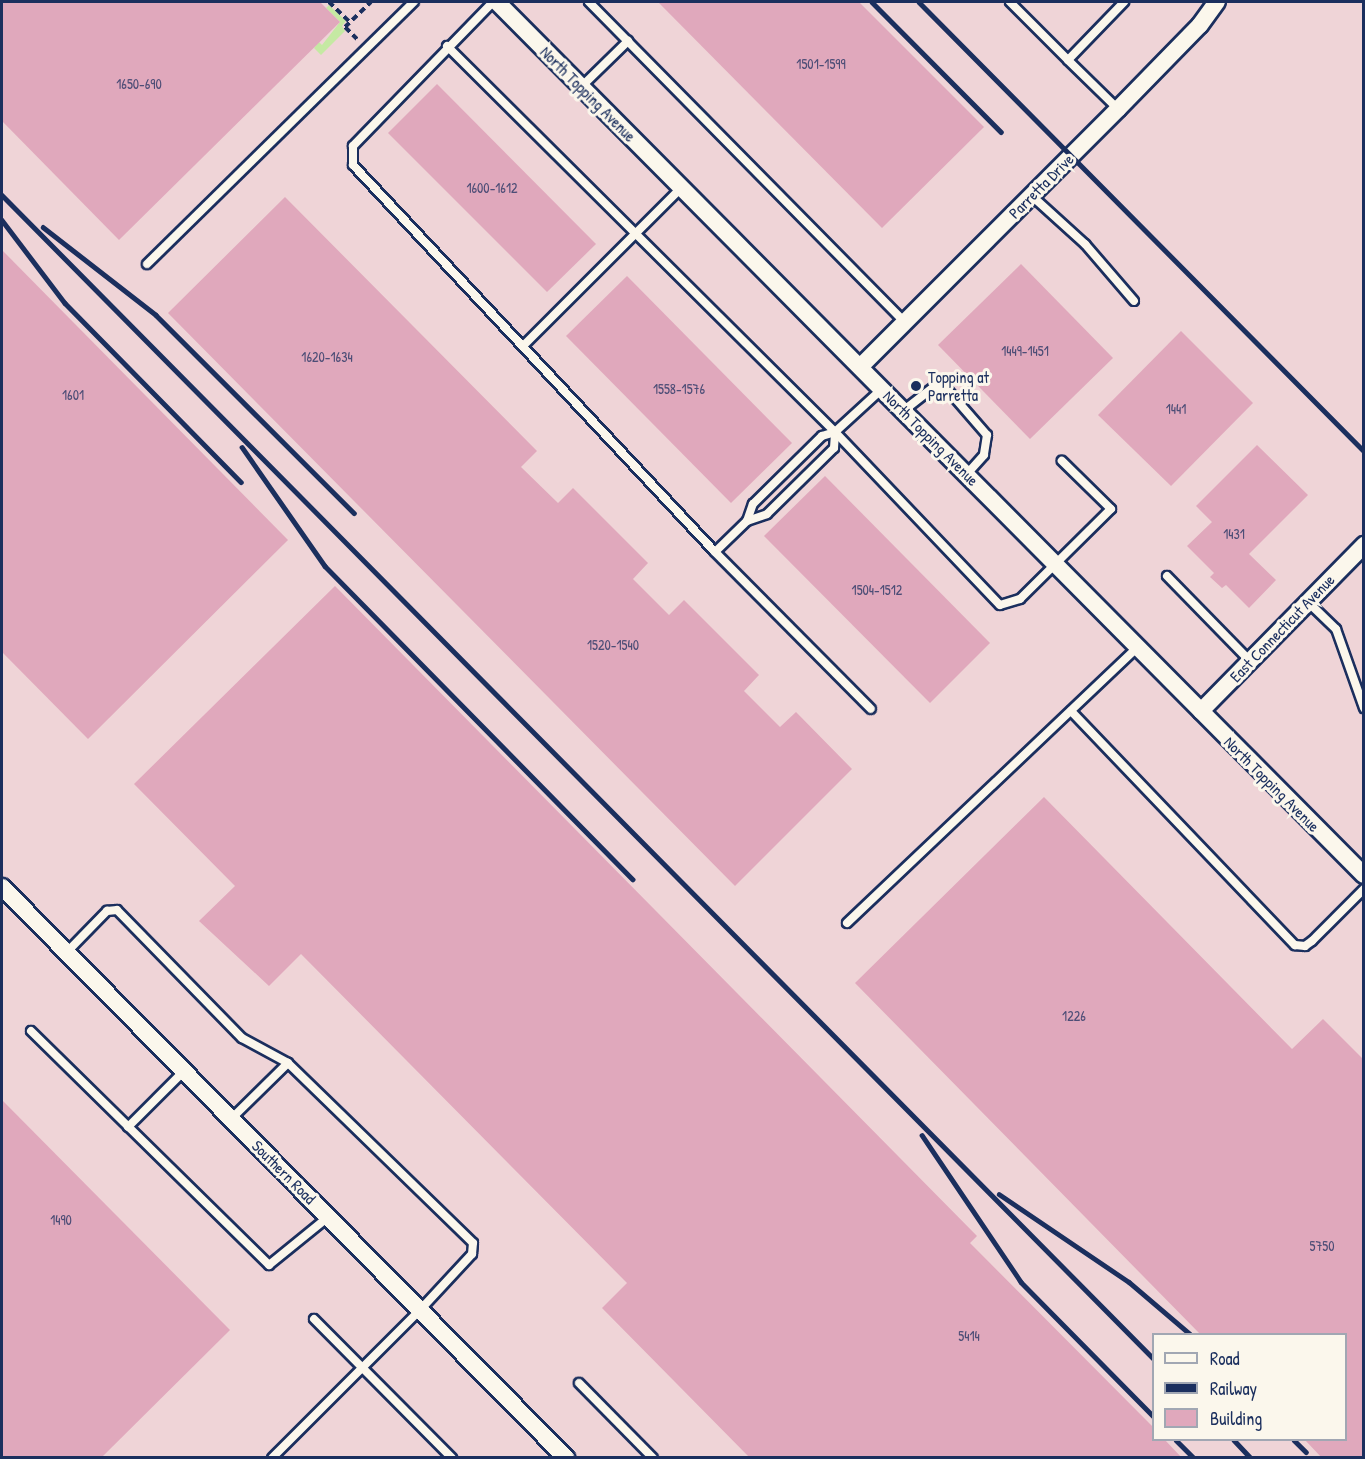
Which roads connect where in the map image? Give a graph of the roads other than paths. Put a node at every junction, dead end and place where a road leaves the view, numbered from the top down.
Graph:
1 (414, 2) edge
2 (492, 2) edge
3 (497, 2) edge
4 (589, 2) edge
5 (1010, 2) edge
6 (1124, 2) edge
7 (1216, 2) edge
8 (627, 41) junction
9 (447, 46) junction
10 (1068, 60) junction
11 (581, 87) junction
12 (1118, 109) junction
13 (681, 188) junction
14 (1032, 196) junction
15 (632, 234) junction
16 (147, 264) dead end
17 (1134, 301) dead end
18 (905, 322) junction
19 (522, 346) junction
20 (860, 367) junction
21 (882, 389) junction
22 (903, 411) junction
23 (835, 432) junction
24 (1062, 461) dead end
25 (967, 474) junction
26 (747, 521) junction
27 (1364, 545) edge
28 (715, 552) junction
29 (1055, 562) junction
30 (1167, 576) dead end
31 (1308, 602) junction
32 (1138, 647) junction
33 (1250, 661) junction
34 (1364, 708) edge
35 (870, 709) dead end
36 (1071, 711) junction
37 (1201, 711) junction
38 (1364, 875) edge
39 (1364, 889) edge
40 (4, 895) edge
41 (848, 923) dead end
42 (66, 953) junction
43 (31, 1031) dead end
44 (288, 1064) junction
45 (184, 1071) junction
46 (231, 1119) junction
47 (128, 1126) junction
48 (328, 1217) junction
49 (420, 1310) junction
50 (314, 1318) dead end
51 (362, 1367) junction
52 (579, 1383) dead end
53 (272, 1458) edge
54 (452, 1458) edge
55 (566, 1458) edge
56 (653, 1458) edge

1 - 16 lane
2 - 9 lane
3 - 11 street, North Topping Avenue
4 - 8 lane
5 - 10 lane
6 - 10 lane
7 - 12 street, Parretta Drive
8 - 11 lane
8 - 18 lane
9 - 15 lane
9 - 19 lane
10 - 12 lane
11 - 13 street, North Topping Avenue
12 - 14 street, Parretta Drive
13 - 15 lane
13 - 20 street, North Topping Avenue
14 - 17 lane
14 - 18 street, Parretta Drive
15 - 19 lane
15 - 23 lane
18 - 20 street, Parretta Drive
19 - 28 lane
20 - 21 street, North Topping Avenue
21 - 22 street, North Topping Avenue
21 - 23 lane
22 - 25 street, North Topping Avenue
22 - 25 lane
23 - 26 lane
23 - 26 lane
23 - 29 lane
24 - 29 lane
25 - 29 street, North Topping Avenue
26 - 28 lane
27 - 31 street, East Connecticut Avenue
28 - 35 lane
29 - 32 street, North Topping Avenue
30 - 33 lane
31 - 33 street, East Connecticut Avenue
31 - 34 lane
32 - 36 lane
32 - 37 street, North Topping Avenue
33 - 37 street, East Connecticut Avenue
36 - 39 lane
36 - 41 lane
37 - 38 street, North Topping Avenue
40 - 42 street, Southern Road
42 - 44 lane
42 - 45 street, Southern Road
43 - 47 lane
44 - 46 lane
44 - 49 lane
45 - 46 street, Southern Road
45 - 47 lane
46 - 48 street, Southern Road
47 - 48 lane
48 - 49 street, Southern Road
49 - 51 lane
49 - 55 street, Southern Road
50 - 51 lane
51 - 53 lane
51 - 54 lane
52 - 56 lane

